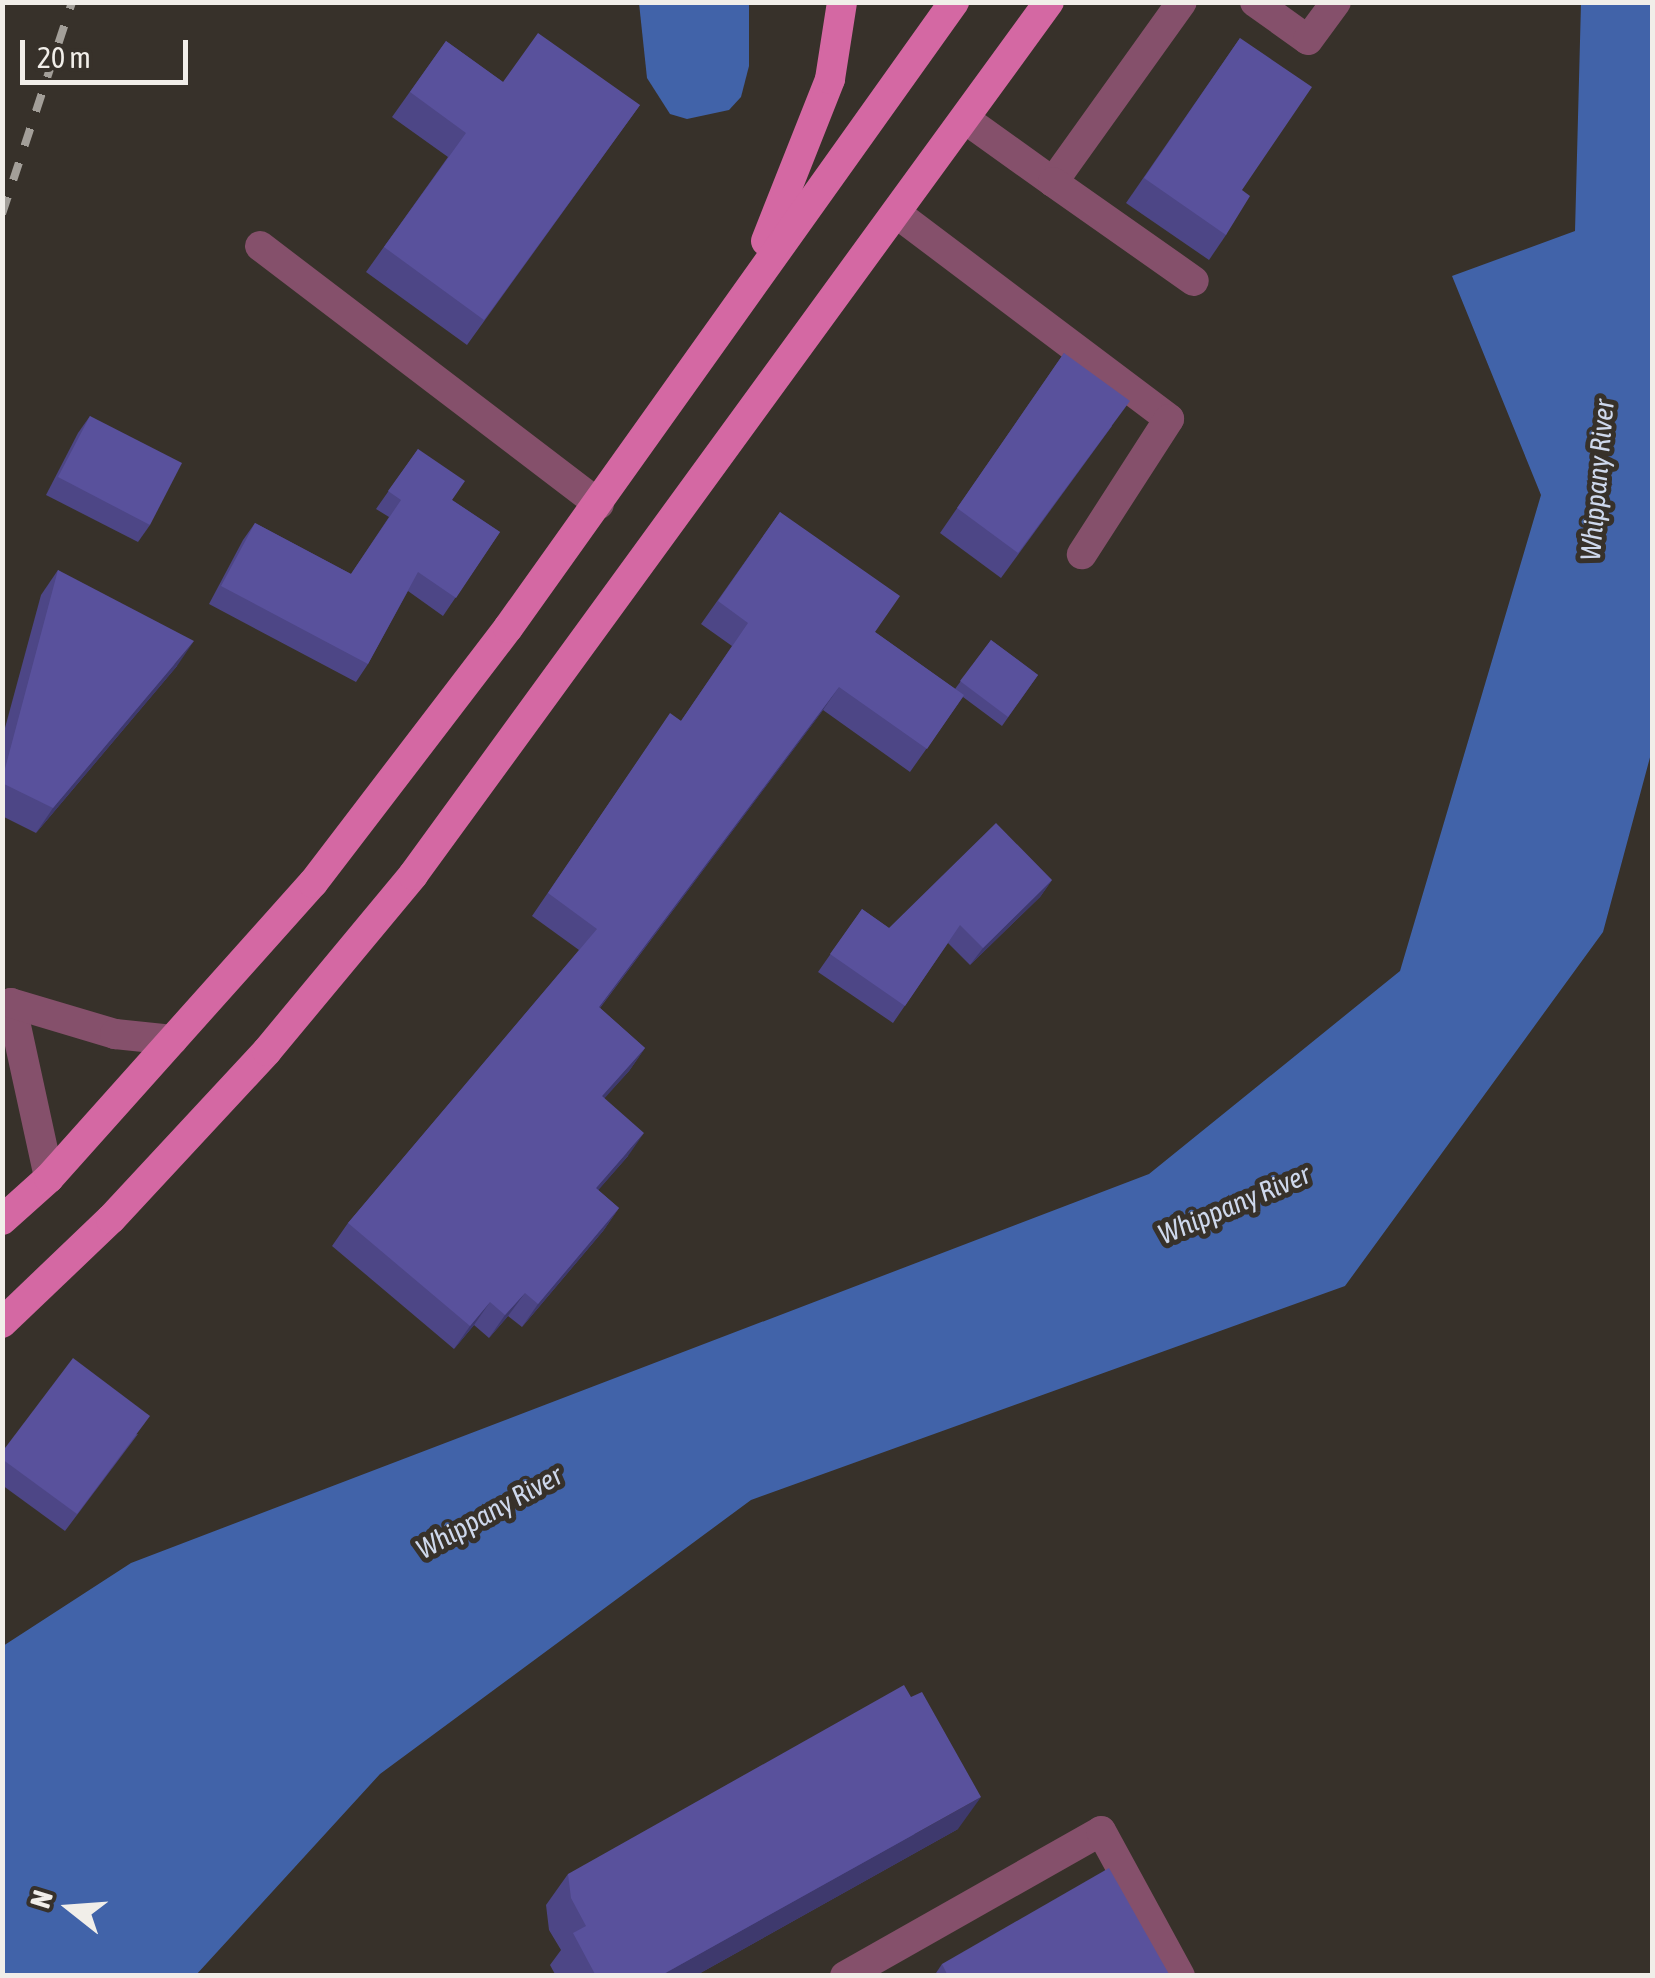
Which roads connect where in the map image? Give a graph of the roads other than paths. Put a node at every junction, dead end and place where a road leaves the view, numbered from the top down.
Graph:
1 (842, 2) edge
2 (954, 2) edge
3 (1049, 2) edge
4 (1182, 2) edge
5 (1255, 2) edge
6 (1336, 2) edge
7 (965, 119) junction
8 (1053, 182) junction
9 (896, 213) junction
10 (260, 246) dead end
11 (1194, 281) dead end
12 (694, 372) junction
13 (599, 504) junction
14 (1082, 554) dead end
15 (173, 1040) junction
16 (49, 1178) junction
17 (2, 1220) edge
18 (2, 1323) edge
19 (845, 1976) edge
20 (1180, 1976) edge

1 - 12 main road
2 - 12 main road
3 - 7 main road
4 - 8 lane
5 - 6 lane
7 - 8 lane
7 - 9 main road
8 - 11 lane
9 - 14 lane
9 - 18 main road
10 - 13 lane
12 - 13 main road
13 - 15 main road
15 - 16 main road
15 - 16 lane
16 - 17 main road
19 - 20 lane

